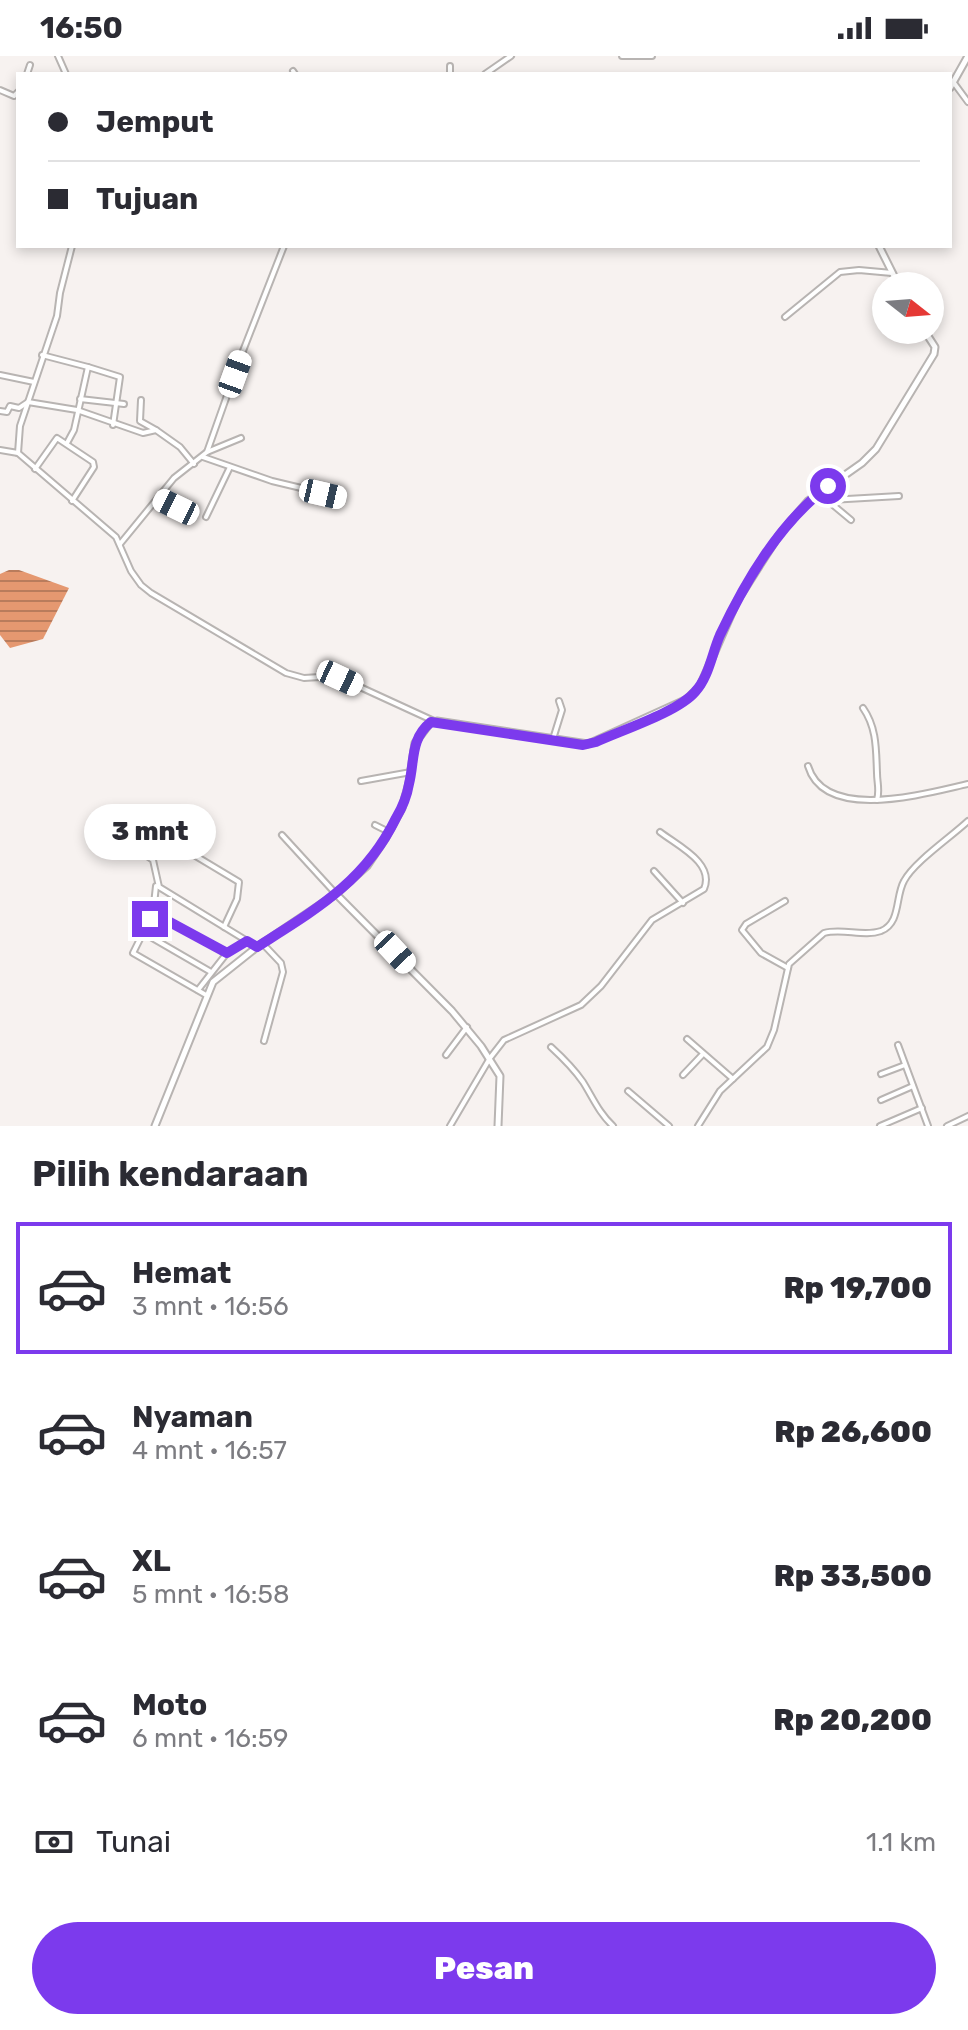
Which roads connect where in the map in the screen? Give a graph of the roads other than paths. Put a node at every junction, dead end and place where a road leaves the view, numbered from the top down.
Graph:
1 (511, 56) edge
2 (622, 56) edge
3 (652, 56) edge
4 (968, 58) edge
5 (30, 65) dead end
6 (450, 66) dead end
7 (28, 72) edge
8 (450, 72) edge
9 (488, 72) edge
10 (952, 86) edge
11 (968, 102) edge
12 (71, 248) edge
13 (283, 248) edge
14 (880, 248) edge
15 (881, 272) edge
16 (892, 272) edge
17 (785, 317) dead end
18 (931, 344) edge
19 (42, 355) junction
20 (88, 367) junction
21 (0, 375) edge
22 (34, 382) junction
23 (80, 399) junction
24 (141, 400) dead end
25 (28, 402) junction
26 (116, 403) junction
27 (124, 404) dead end
28 (77, 410) junction
29 (0, 411) edge
30 (113, 425) junction
31 (156, 430) junction
32 (241, 438) dead end
33 (67, 443) junction
34 (0, 450) edge
35 (207, 452) junction
36 (18, 453) junction
37 (203, 457) junction
38 (194, 464) junction
39 (230, 467) junction
40 (35, 469) junction
41 (828, 486) junction
42 (899, 496) dead end
43 (158, 498) junction
44 (343, 498) dead end
45 (830, 500) junction
46 (72, 501) junction
47 (194, 516) dead end
48 (206, 517) dead end
49 (851, 520) dead end
50 (120, 544) junction
51 (559, 701) dead end
52 (863, 708) dead end
53 (434, 721) junction
54 (553, 739) junction
55 (808, 766) dead end
56 (411, 772) junction
57 (361, 781) dead end
58 (968, 784) edge
59 (877, 800) junction
60 (968, 821) edge
61 (375, 825) dead end
62 (389, 832) junction
63 (660, 832) dead end
64 (282, 835) dead end
65 (135, 848) dead end
66 (189, 852) dead end
67 (654, 871) dead end
68 (157, 884) junction
69 (336, 894) junction
70 (785, 901) dead end
71 (683, 903) junction
72 (153, 913) junction
73 (224, 927) junction
74 (142, 932) junction
75 (247, 941) junction
76 (260, 946) junction
77 (227, 953) junction
78 (788, 968) junction
79 (211, 972) junction
80 (198, 990) junction
81 (206, 995) junction
82 (467, 1027) junction
83 (687, 1039) dead end
84 (264, 1041) dead end
85 (898, 1045) dead end
86 (551, 1047) dead end
87 (703, 1054) junction
88 (446, 1055) dead end
89 (490, 1058) junction
90 (905, 1065) junction
91 (881, 1074) dead end
92 (683, 1075) dead end
93 (733, 1079) junction
94 (913, 1086) junction
95 (628, 1091) dead end
96 (881, 1100) dead end
97 (922, 1108) junction
98 (968, 1116) edge
99 (155, 1126) edge
100 (450, 1126) edge
101 (498, 1126) edge
102 (613, 1126) edge
103 (669, 1126) edge
104 (698, 1126) edge
105 (880, 1126) edge
106 (928, 1126) edge
107 (947, 1126) edge

1 - 9 street
2 - 3 street
4 - 10 street
5 - 7 street
6 - 8 street
10 - 11 street
12 - 19 street
13 - 35 street
14 - 16 street
15 - 17 street
18 - 41 street
19 - 20 street
19 - 22 street
20 - 23 street
20 - 26 street
21 - 22 street
22 - 25 street
23 - 26 street
23 - 28 street
24 - 31 street
25 - 28 street
25 - 29 street
25 - 36 street
26 - 27 street
26 - 30 street
28 - 30 street
28 - 33 street
30 - 31 street
31 - 38 street
32 - 35 street
33 - 40 street
33 - 46 street
34 - 36 street
35 - 37 street
36 - 40 street
37 - 38 street
37 - 39 street
38 - 43 street
39 - 44 street
39 - 48 street
40 - 46 street
41 - 45 street
41 - 54 street
42 - 45 street
43 - 47 street
43 - 50 street
45 - 49 street
46 - 50 street
50 - 53 street
51 - 54 street
52 - 59 street
53 - 54 street
53 - 56 street
55 - 59 street
56 - 57 street
56 - 62 street
58 - 59 street
60 - 78 street
61 - 62 street
62 - 69 street
63 - 71 street
64 - 69 street
65 - 68 street
66 - 73 street
67 - 71 street
68 - 72 street
68 - 73 street
69 - 76 street
69 - 82 street
70 - 78 street
71 - 89 street
72 - 74 street
72 - 77 street
73 - 75 street
74 - 79 street
74 - 80 street
75 - 76 street
75 - 77 street
76 - 81 street
76 - 84 street
77 - 79 street
78 - 93 street
79 - 80 street
80 - 81 street
81 - 99 street
82 - 88 street
82 - 89 street
83 - 87 street
85 - 90 street
86 - 102 street
87 - 92 street
87 - 93 street
89 - 100 street
89 - 101 street
90 - 91 street
90 - 94 street
93 - 104 street
94 - 96 street
94 - 97 street
95 - 103 street
97 - 105 street
97 - 106 street
98 - 107 street

